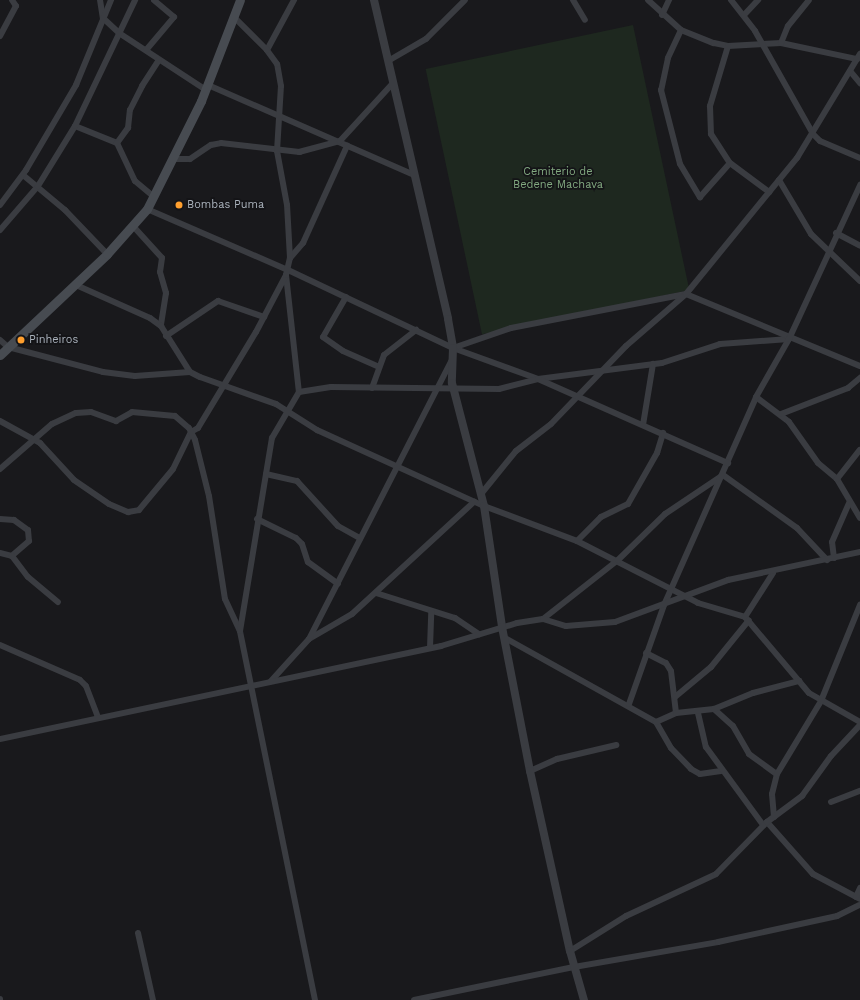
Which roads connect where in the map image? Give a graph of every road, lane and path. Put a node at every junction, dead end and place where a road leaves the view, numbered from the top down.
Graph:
1 (12, 0) edge
2 (100, 0) edge
3 (111, 0) edge
4 (135, 0) edge
5 (154, 0) edge
6 (168, 0) edge
7 (240, 0) edge
8 (294, 0) edge
9 (374, 0) edge
10 (465, 0) edge
11 (573, 0) edge
12 (648, 0) edge
13 (669, 0) edge
14 (731, 0) edge
15 (758, 0) edge
16 (809, 0) edge
17 (165, 7) junction
18 (662, 15) junction
19 (744, 15) junction
20 (234, 17) junction
21 (102, 18) junction
22 (585, 20) dead end
23 (681, 30) junction
24 (119, 33) junction
25 (0, 36) edge
26 (781, 43) junction
27 (763, 45) junction
28 (728, 46) junction
29 (147, 49) junction
30 (267, 50) junction
31 (859, 56) edge
32 (159, 60) junction
33 (388, 61) junction
34 (850, 71) junction
35 (393, 83) junction
36 (860, 83) edge
37 (207, 87) junction
38 (281, 117) junction
39 (75, 126) junction
40 (812, 134) junction
41 (340, 141) junction
42 (118, 143) junction
43 (346, 146) junction
44 (278, 151) junction
45 (860, 158) edge
46 (174, 159) junction
47 (730, 163) junction
48 (414, 174) junction
49 (23, 175) junction
50 (779, 180) junction
51 (860, 185) edge
52 (38, 186) junction
53 (770, 192) junction
54 (154, 197) junction
55 (0, 205) edge
56 (147, 209) junction
57 (133, 226) junction
58 (0, 230) edge
59 (836, 233) junction
60 (860, 246) edge
61 (107, 254) junction
62 (828, 254) junction
63 (290, 258) junction
64 (287, 272) junction
65 (860, 281) edge
66 (76, 285) junction
67 (686, 294) junction
68 (346, 297) junction
69 (264, 317) junction
70 (161, 326) junction
71 (416, 330) junction
72 (166, 336) junction
73 (789, 339) junction
74 (0, 340) edge
75 (8, 348) junction
76 (453, 348) junction
77 (0, 355) edge
78 (450, 361) junction
79 (653, 364) junction
80 (860, 366) edge
81 (379, 367) junction
82 (602, 371) junction
83 (190, 372) junction
84 (860, 378) edge
85 (538, 379) junction
86 (222, 386) junction
87 (372, 388) junction
88 (453, 389) junction
89 (433, 390) junction
90 (299, 392) junction
91 (579, 397) junction
92 (756, 397) junction
93 (288, 410) junction
94 (781, 414) junction
95 (0, 421) edge
96 (642, 425) junction
97 (191, 432) junction
98 (663, 432) junction
99 (33, 441) junction
100 (860, 450) edge
101 (728, 463) junction
102 (397, 467) junction
103 (0, 469) edge
104 (266, 474) junction
105 (723, 475) junction
106 (837, 479) junction
107 (481, 494) junction
108 (474, 502) junction
109 (849, 504) junction
110 (484, 506) junction
111 (860, 518) edge
112 (0, 519) edge
113 (257, 519) junction
114 (360, 538) junction
115 (577, 541) junction
116 (860, 552) edge
117 (0, 553) edge
118 (12, 556) junction
119 (834, 558) junction
120 (618, 560) junction
121 (827, 560) junction
122 (773, 573) junction
123 (338, 584) junction
124 (672, 587) junction
125 (376, 593) junction
126 (682, 595) junction
127 (58, 602) dead end
128 (664, 605) junction
129 (860, 605) edge
130 (431, 612) junction
131 (747, 618) junction
132 (543, 619) junction
133 (502, 627) junction
134 (240, 631) junction
135 (478, 634) junction
136 (505, 638) junction
137 (309, 639) junction
138 (0, 645) edge
139 (430, 648) junction
140 (646, 653) junction
141 (271, 681) junction
142 (799, 681) junction
143 (251, 685) junction
144 (675, 696) junction
145 (821, 701) junction
146 (628, 704) junction
147 (714, 709) junction
148 (676, 713) junction
149 (698, 713) junction
150 (98, 718) junction
151 (656, 722) junction
152 (860, 723) edge
153 (0, 739) edge
154 (616, 745) dead end
155 (721, 770) junction
156 (530, 771) junction
157 (777, 774) junction
158 (860, 791) edge
159 (831, 802) dead end
160 (774, 817) junction
161 (765, 824) junction
162 (860, 888) edge
163 (858, 898) edge
164 (860, 904) edge
165 (138, 933) dead end
166 (570, 951) junction
167 (574, 967) junction
168 (153, 1000) edge
169 (315, 1000) edge
170 (414, 1000) edge
171 (584, 1000) edge

1 - 25 street
2 - 21 street
3 - 21 street
4 - 24 street
5 - 17 street
6 - 17 street
7 - 20 main road
8 - 30 street
9 - 33 street
10 - 33 street
11 - 22 street
12 - 18 street
13 - 18 street
14 - 19 street
15 - 19 street
16 - 26 street
17 - 29 street
18 - 23 street
19 - 27 street
20 - 30 street
20 - 37 main road
21 - 24 street
21 - 49 street
23 - 28 street
23 - 47 street
24 - 29 street
24 - 39 street
26 - 27 street
26 - 31 street
27 - 28 street
27 - 40 street
28 - 47 street
29 - 32 street
30 - 38 street
31 - 34 street
32 - 37 street
32 - 42 street
33 - 35 street
34 - 36 street
34 - 40 street
35 - 41 street
35 - 48 street
37 - 38 street
37 - 46 main road
38 - 41 street
38 - 44 street
39 - 42 street
39 - 52 street
40 - 45 street
40 - 50 street
41 - 43 street
41 - 44 street
42 - 54 street
43 - 48 street
43 - 63 street
44 - 46 street
44 - 63 street
46 - 54 main road
47 - 53 street
48 - 76 street
49 - 52 street
49 - 55 street
50 - 53 street
50 - 62 street
51 - 59 street
52 - 58 street
52 - 61 street
53 - 67 street
54 - 56 main road
56 - 57 main road
56 - 64 street
57 - 61 main road
57 - 70 street
59 - 60 street
59 - 62 street
61 - 66 main road
62 - 65 street
62 - 73 street
63 - 64 street
64 - 68 street
64 - 69 street
64 - 90 street
66 - 70 street
66 - 75 main road
67 - 73 street
67 - 76 street
67 - 82 street
68 - 71 street
68 - 81 street
69 - 72 street
69 - 86 street
70 - 72 street
71 - 76 street
71 - 81 street
72 - 83 street
73 - 79 street
73 - 80 street
73 - 92 street
74 - 75 street
75 - 77 main road
75 - 83 street
76 - 78 street
76 - 85 street
78 - 88 street
78 - 89 street
79 - 82 street
79 - 96 street
81 - 87 street
82 - 85 street
82 - 91 street
83 - 86 street
84 - 94 street
85 - 88 street
85 - 91 street
86 - 93 street
86 - 97 street
87 - 89 street
87 - 90 street
88 - 89 street
88 - 107 street
89 - 102 street
90 - 93 street
91 - 96 street
91 - 107 street
92 - 94 street
92 - 101 street
93 - 102 street
93 - 104 street
94 - 106 street
95 - 99 street
96 - 98 street
97 - 99 street
97 - 99 street
97 - 134 street
98 - 101 street
98 - 115 street
99 - 103 street
100 - 106 street
101 - 105 street
102 - 108 street
102 - 114 street
104 - 113 street
104 - 114 street
105 - 120 street
105 - 121 street
105 - 124 street
106 - 109 street
107 - 110 street
108 - 110 street
108 - 125 street
109 - 111 street
109 - 119 street
110 - 115 street
110 - 133 street
112 - 118 street
113 - 123 street
113 - 134 street
114 - 123 street
115 - 120 street
116 - 119 street
117 - 118 street
118 - 127 street
119 - 121 street
120 - 124 street
120 - 132 street
121 - 122 street
122 - 126 street
122 - 131 street
123 - 137 street
124 - 126 street
124 - 128 street
125 - 130 street
125 - 137 street
126 - 128 street
126 - 131 street
128 - 132 street
128 - 140 street
129 - 145 street
130 - 135 street
130 - 139 street
131 - 142 street
131 - 144 street
132 - 133 street
133 - 135 street
133 - 136 street
134 - 143 street
135 - 139 street
136 - 146 street
136 - 156 street
137 - 141 street
138 - 150 street
139 - 141 street
140 - 144 street
140 - 146 street
141 - 143 street
142 - 145 street
142 - 147 street
143 - 150 street
143 - 169 street
144 - 148 street
145 - 152 street
145 - 157 street
146 - 151 street
147 - 149 street
147 - 157 street
148 - 149 street
148 - 151 street
149 - 155 street
150 - 153 street
151 - 155 street
152 - 160 street
154 - 156 street
155 - 161 street
156 - 166 street
157 - 160 street
158 - 159 street
160 - 161 street
161 - 163 street
161 - 166 street
162 - 163 street
164 - 167 street
165 - 168 street
166 - 167 street
167 - 170 street
167 - 171 street

